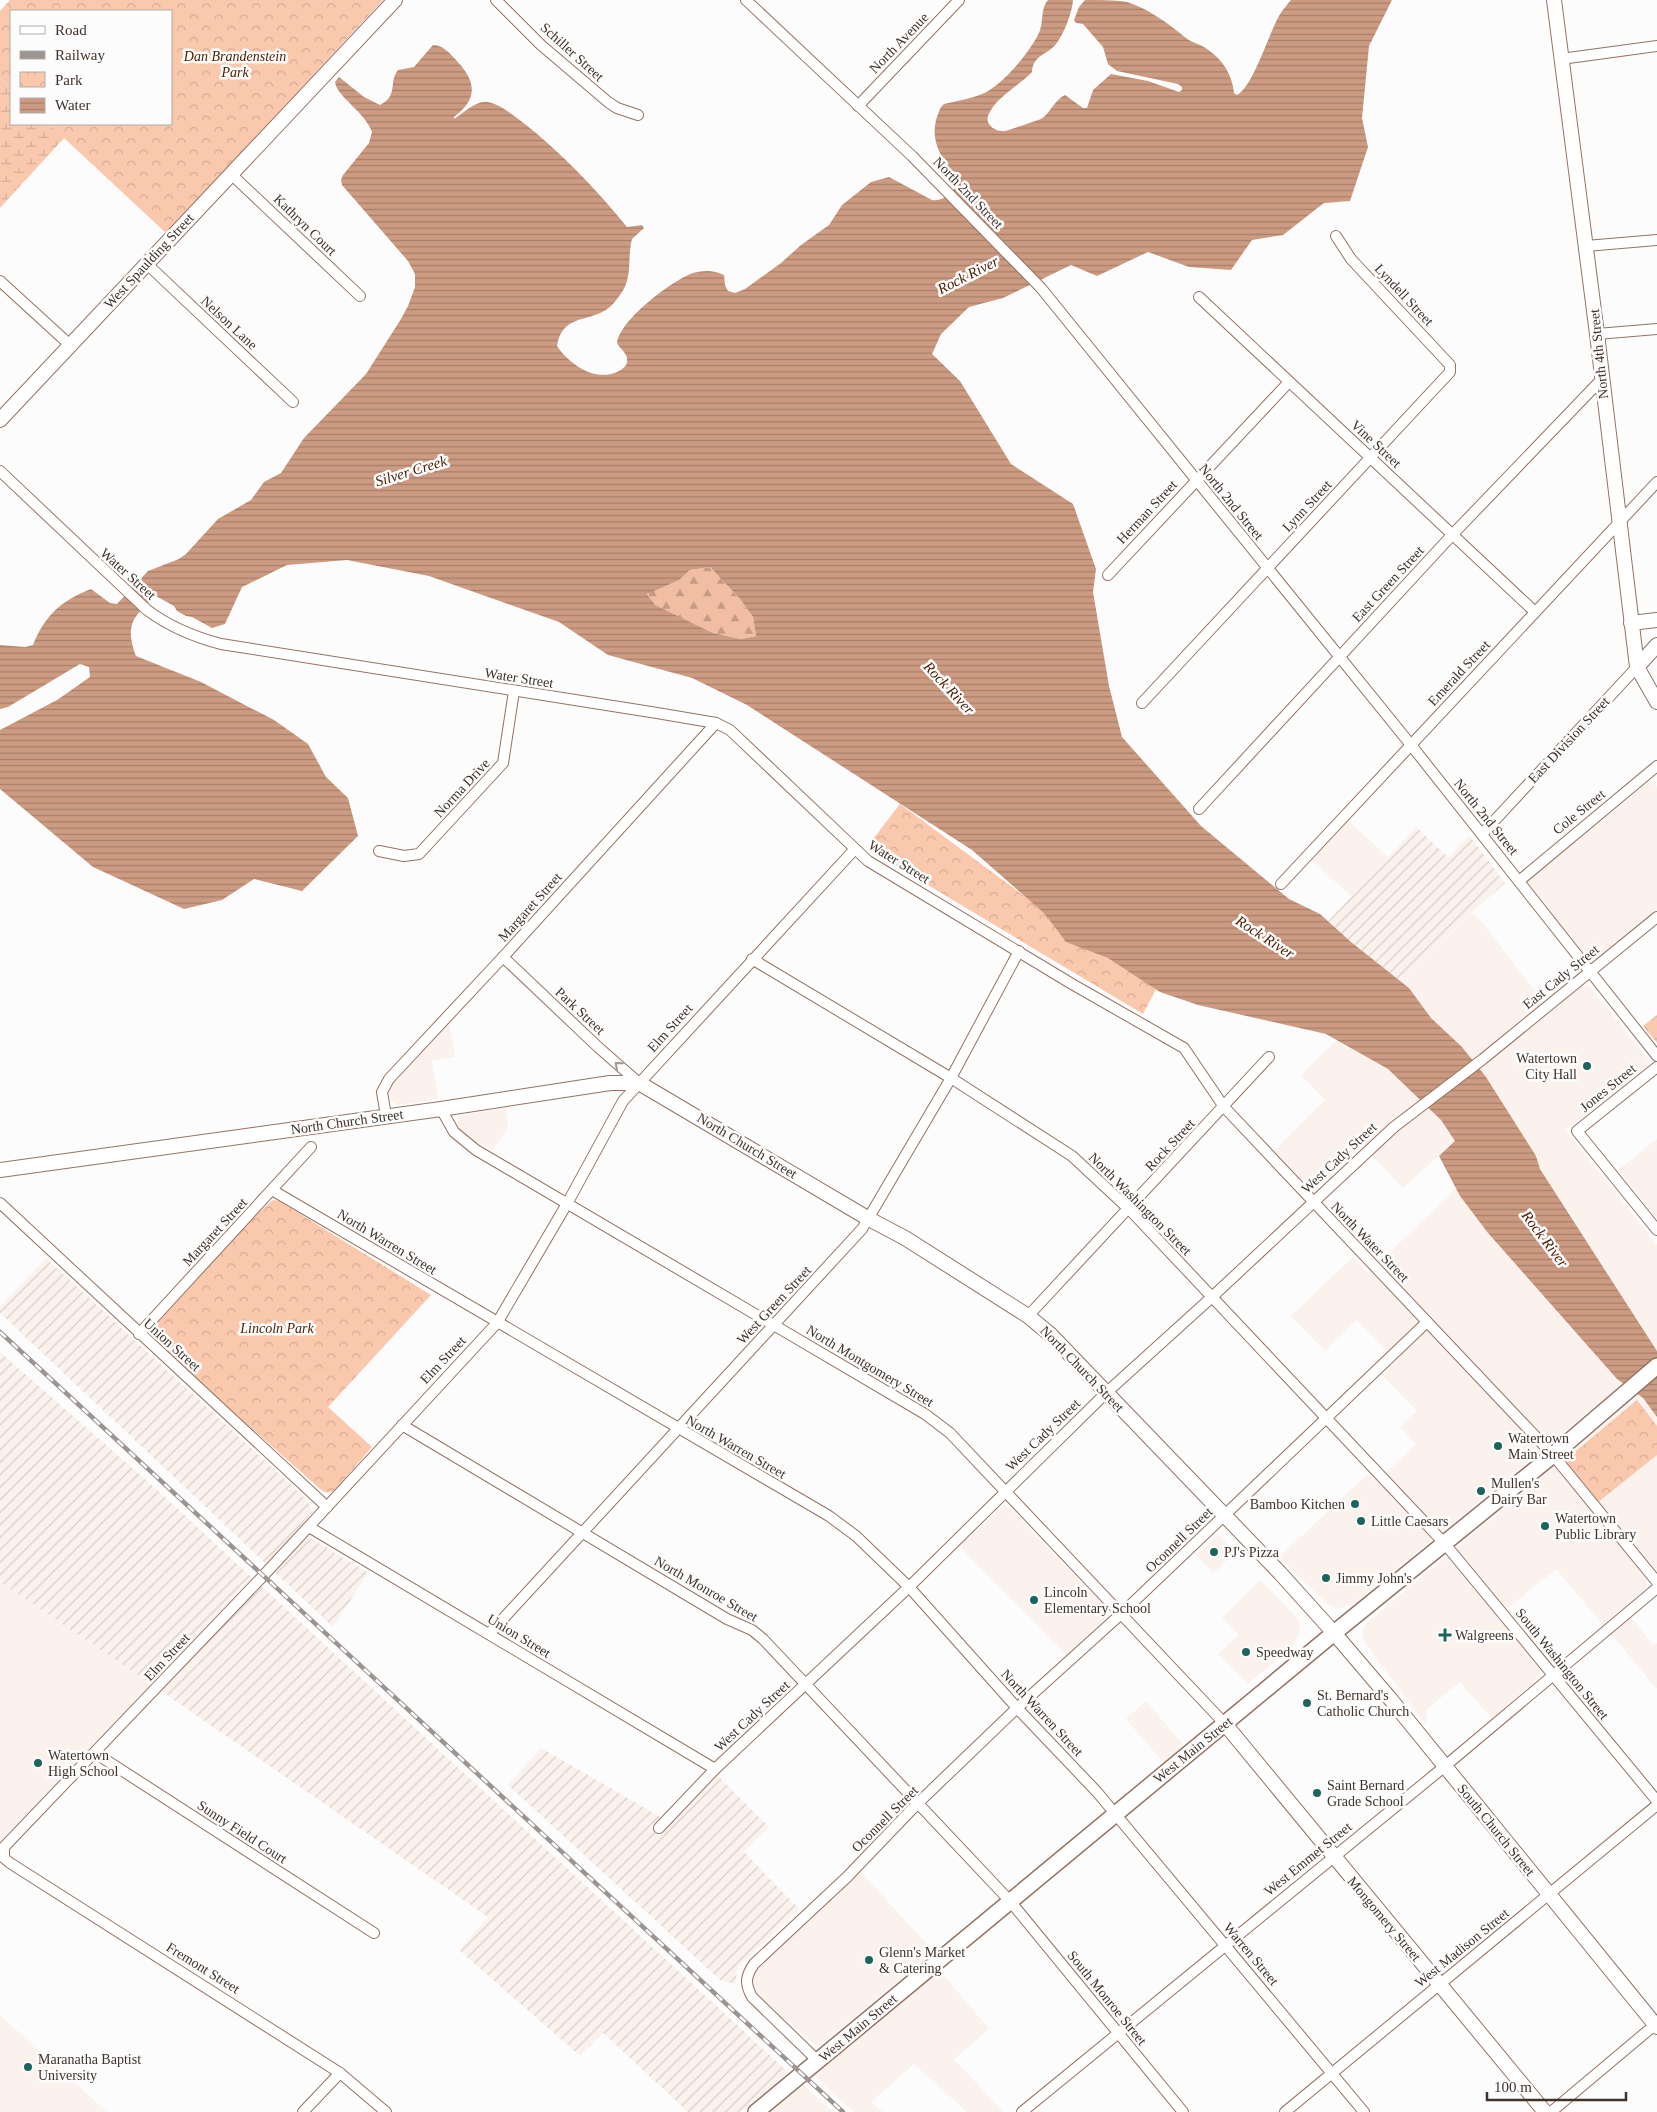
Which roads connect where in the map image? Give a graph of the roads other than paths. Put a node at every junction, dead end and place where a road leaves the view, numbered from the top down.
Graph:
1 (395, 0) edge
2 (496, 0) edge
3 (746, 0) edge
4 (959, 0) edge
5 (1554, 0) edge
6 (1657, 46) edge
7 (1561, 59) junction
8 (858, 106) junction
9 (638, 115) dead end
10 (231, 174) junction
11 (1336, 236) dead end
12 (1657, 240) edge
13 (1586, 246) junction
14 (146, 264) junction
15 (0, 281) edge
16 (360, 296) dead end
17 (1199, 297) dead end
18 (1657, 329) edge
19 (1597, 334) junction
20 (70, 345) junction
21 (1450, 372) joint
22 (1601, 380) junction
23 (1290, 382) junction
24 (293, 402) dead end
25 (0, 420) edge
26 (1371, 458) junction
27 (0, 471) edge
28 (1196, 481) junction
29 (1655, 487) edge
30 (1618, 522) junction
31 (1453, 534) junction
32 (1268, 568) junction
33 (1108, 575) dead end
34 (1535, 612) junction
35 (1657, 620) edge
36 (1631, 623) junction
37 (1657, 645) edge
38 (1340, 657) junction
39 (1637, 668) junction
40 (514, 691) junction
41 (1657, 702) edge
42 (1142, 703) dead end
43 (716, 723) junction
44 (1411, 745) junction
45 (1657, 766) edge
46 (1199, 809) dead end
47 (1482, 834) junction
48 (854, 850) junction
49 (379, 851) dead end
50 (1518, 881) junction
51 (1281, 884) dead end
52 (1657, 917) edge
53 (1019, 952) junction
54 (503, 958) junction
55 (752, 959) junction
56 (1589, 971) junction
57 (1657, 1056) edge
58 (1268, 1057) dead end
59 (1483, 1059) joint
60 (1657, 1067) edge
61 (950, 1078) junction
62 (639, 1083) junction
63 (1224, 1107) junction
64 (441, 1109) junction
65 (386, 1116) junction
66 (311, 1147) dead end
67 (0, 1170) edge
68 (272, 1190) junction
69 (1313, 1201) junction
70 (568, 1202) junction
71 (0, 1203) edge
72 (1129, 1209) junction
73 (1653, 1218) edge
74 (869, 1219) junction
75 (1657, 1230) edge
76 (1212, 1297) junction
77 (1028, 1316) junction
78 (1427, 1322) junction
79 (497, 1323) junction
80 (774, 1325) junction
81 (139, 1334) junction
82 (1657, 1366) edge
83 (1106, 1393) junction
84 (1327, 1418) junction
85 (402, 1425) junction
86 (678, 1429) junction
87 (1553, 1455) junction
88 (1005, 1492) junction
89 (327, 1506) junction
90 (1223, 1516) junction
91 (309, 1527) junction
92 (582, 1532) junction
93 (1445, 1544) junction
94 (1657, 1582) edge
95 (909, 1587) junction
96 (1657, 1588) edge
97 (1121, 1614) junction
98 (1334, 1633) junction
99 (489, 1634) junction
100 (1554, 1674) junction
101 (807, 1683) junction
102 (1017, 1708) junction
103 (1225, 1724) junction
104 (95, 1753) junction
105 (1444, 1766) junction
106 (715, 1769) junction
107 (1657, 1801) edge
108 (917, 1804) junction
109 (1657, 1805) edge
110 (1116, 1814) junction
111 (660, 1828) dead end
112 (3, 1853) joint
113 (1333, 1857) junction
114 (1549, 1895) junction
115 (1010, 1902) junction
116 (374, 1933) dead end
117 (1225, 1945) junction
118 (1439, 1984) junction
119 (1656, 2025) edge
120 (1118, 2032) junction
121 (818, 2061) junction
122 (340, 2073) junction
123 (1332, 2073) junction
124 (304, 2112) edge
125 (386, 2112) edge
126 (756, 2112) edge
127 (1022, 2112) edge
128 (1183, 2112) edge
129 (1285, 2112) edge
130 (1364, 2112) edge
131 (1545, 2112) edge
132 (1551, 2112) edge

1 - 10 main road, West Spaulding Street
2 - 9 street, Schiller Street
3 - 8 street, North 2nd Street
4 - 8 street, North Avenue
5 - 7 main road, North 4th Street
6 - 7 street
7 - 13 main road, North 4th Street
8 - 28 street, North 2nd Street
10 - 14 main road, West Spaulding Street
10 - 16 street, Kathryn Court
11 - 21 street, Lyndell Street
12 - 13 street
13 - 19 main road, North 4th Street
14 - 20 main road, West Spaulding Street
14 - 24 street, Nelson Lane
15 - 20 street
17 - 23 street, Vine Street
18 - 19 street
19 - 22 main road, North 4th Street
20 - 25 main road, West Spaulding Street
21 - 26 street, Lynn Street
22 - 30 main road, North 4th Street
22 - 31 street, East Green Street
23 - 26 street, Vine Street
23 - 28 street, Herman Street
26 - 31 street, Vine Street
26 - 32 street, Lynn Street
27 - 40 street, Water Street
28 - 32 street, North 2nd Street
28 - 33 street, Herman Street
29 - 30 street, Emerald Street
30 - 34 street, Emerald Street
30 - 36 main road, North 4th Street
31 - 34 street, Vine Street
31 - 38 street, East Green Street
32 - 38 street, North 2nd Street
32 - 42 street, Lynn Street
34 - 44 street, Emerald Street
35 - 36 main road
36 - 39 main road, North 4th Street
37 - 39 main road, East Division Street
38 - 44 street, North 2nd Street
38 - 46 street, East Green Street
39 - 41 main road, North 4th Street
39 - 47 street, East Division Street
40 - 43 street, Water Street
40 - 49 street, Norma Drive
43 - 48 street, Water Street
43 - 54 street, Margaret Street
44 - 47 street, North 2nd Street
44 - 51 street, Emerald Street
45 - 50 street, Cole Street
47 - 50 street, North 2nd Street
48 - 53 street, Water Street
48 - 55 street, Elm Street
50 - 56 street, North 2nd Street
52 - 56 street, East Cady Street
53 - 61 street, West Green Street
53 - 63 street, North Water Street
62 -> 54 street, Park Street
54 - 65 street, Margaret Street
55 - 61 street, North Washington Street
55 - 62 street, Elm Street
56 - 57 street, North 2nd Street
56 - 59 street, East Cady Street
58 - 63 street, Rock Street
59 - 69 street, West Cady Street
60 - 73 street, Jones Street
61 - 72 street, North Washington Street
61 - 74 street, West Green Street
62 - 64 main road, North Church Street
62 - 70 street, Elm Street
62 - 74 main road, North Church Street
63 - 69 street, North Water Street
63 - 72 street, Rock Street
64 - 65 main road, North Church Street
64 - 70 street, North Montgomery Street
65 - 67 main road, North Church Street
66 - 68 street, Margaret Street
68 - 79 street, North Warren Street
68 - 81 street, Margaret Street
69 - 76 street, West Cady Street
69 - 78 street, North Water Street
70 - 79 street, Elm Street
70 - 80 street, North Montgomery Street
71 - 81 street, Union Street
72 - 76 street, North Washington Street
72 - 77 street, Rock Street
73 - 75 street
74 - 77 main road, North Church Street
74 - 80 street, West Green Street
76 - 83 street, West Cady Street
76 - 84 street, North Washington Street
77 - 83 main road, North Church Street
78 - 84 street, Oconnell Street
78 - 87 street, North Water Street
79 - 85 street, Elm Street
79 - 86 street, North Warren Street
80 - 86 street, West Green Street
80 - 88 street, North Montgomery Street
81 - 89 street, Union Street
82 - 87 main road, West Main Street
83 - 88 street, West Cady Street
83 - 90 main road, North Church Street
84 - 90 street, Oconnell Street
84 - 93 street, North Washington Street
85 - 89 street, Elm Street
85 - 92 street, North Monroe Street
86 - 92 street, West Green Street
86 - 95 street, North Warren Street
87 - 93 main road, West Main Street
87 - 94 street, North Water Street
88 - 95 street, West Cady Street
88 - 97 street, North Montgomery Street
89 - 91 street, Elm Street
90 - 97 street, Oconnell Street
90 - 98 main road, North Church Street
91 - 99 street, Union Street
91 - 104 street, Elm Street
92 - 99 street, West Green Street
92 - 101 street, North Monroe Street
93 - 98 main road, West Main Street
93 - 100 street, South Washington Street
95 - 101 street, West Cady Street
95 - 102 street, North Warren Street
96 - 100 street, West Emmet Street
97 - 102 street, Oconnell Street
97 - 103 street, North Montgomery Street
98 - 103 main road, West Main Street
98 - 105 main road, South Church Street
99 - 106 street, Union Street
100 - 105 street, West Emmet Street
100 - 107 street, South Washington Street
101 - 106 street, West Cady Street
101 - 108 street, North Monroe Street
102 - 108 street, Oconnell Street
102 - 110 street, North Warren Street
103 - 110 main road, West Main Street
103 - 113 main road, Mongomery Street
104 - 112 street, Elm Street
104 - 116 street, Sunny Field Court
105 - 113 street, West Emmet Street
105 - 114 main road, South Church Street
106 - 111 street, West Cady Street
108 - 115 street, North Monroe Street
108 - 121 street, Oconnell Street
109 - 114 street, West Madison Street
110 - 115 main road, West Main Street
110 - 117 street, Warren Street
112 - 122 street, Fremont Street
113 - 117 street, West Emmet Street
113 - 118 main road, Mongomery Street
114 - 118 street, West Madison Street
114 - 119 main road, South Church Street
115 - 120 street, South Monroe Street
115 - 121 main road, West Main Street
117 - 120 street, West Emmet Street
117 - 123 street, Warren Street
118 - 123 street, West Madison Street
118 - 131 main road, Mongomery Street
119 - 132 street
120 - 127 street, West Emmet Street
120 - 128 street, South Monroe Street
121 - 126 main road, West Main Street
122 - 124 street
122 - 125 street, Fremont Street
123 - 129 street, West Madison Street
123 - 130 street, Warren Street

